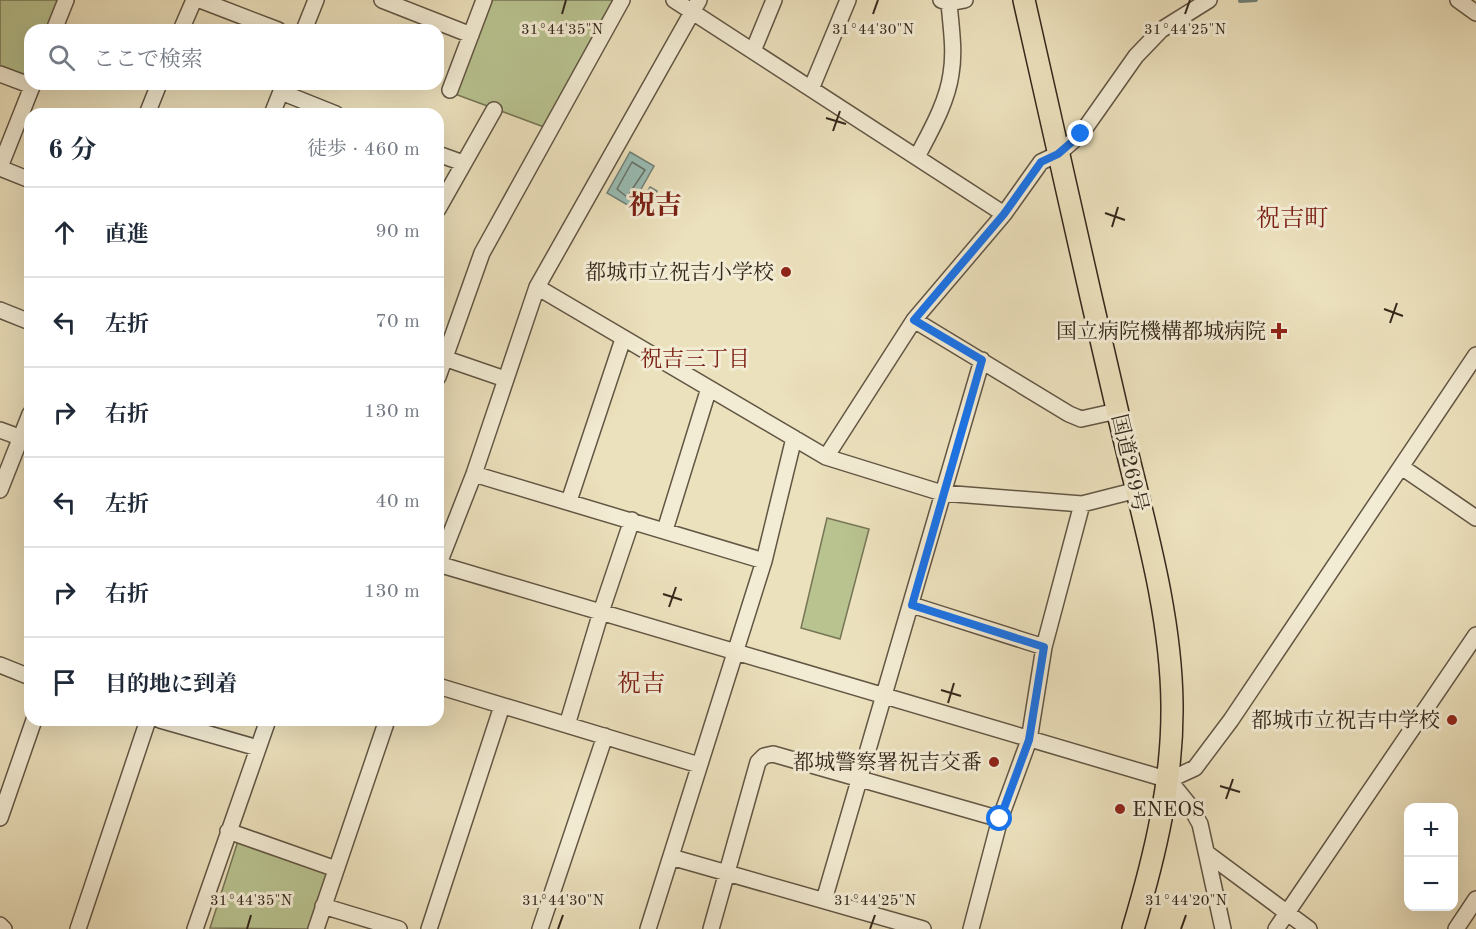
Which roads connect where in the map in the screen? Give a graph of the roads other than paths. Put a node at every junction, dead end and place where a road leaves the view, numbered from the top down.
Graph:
1 (66, 0) edge
2 (194, 0) edge
3 (200, 0) edge
4 (316, 0) edge
5 (484, 0) edge
6 (622, 0) edge
7 (674, 0) edge
8 (774, 0) edge
9 (848, 0) edge
10 (964, 0) edge
11 (1024, 0) edge
12 (1209, 0) edge
13 (1458, 0) edge
14 (387, 1) edge
15 (945, 2) edge
16 (696, 6) edge
17 (1476, 13) edge
18 (56, 24) edge
19 (184, 24) edge
20 (262, 24) edge
21 (306, 24) edge
22 (444, 24) edge
23 (444, 24) edge
24 (471, 35) junction
25 (753, 51) junction
26 (0, 74) edge
27 (24, 82) edge
28 (811, 89) junction
29 (30, 90) edge
30 (157, 90) edge
31 (281, 90) edge
32 (286, 90) edge
33 (450, 90) dead end
34 (149, 108) edge
35 (274, 108) edge
36 (324, 108) edge
37 (494, 110) dead end
38 (1058, 154) junction
39 (444, 156) edge
40 (917, 157) junction
41 (463, 163) junction
42 (0, 167) edge
43 (24, 177) edge
44 (444, 198) edge
45 (1004, 214) junction
46 (537, 287) junction
47 (0, 310) edge
48 (24, 320) edge
49 (914, 320) junction
50 (623, 339) junction
51 (444, 352) edge
52 (1476, 356) edge
53 (444, 358) edge
54 (982, 360) junction
55 (505, 379) junction
56 (709, 388) junction
57 (1117, 411) junction
58 (0, 430) edge
59 (794, 438) junction
60 (24, 439) edge
61 (24, 444) edge
62 (825, 457) junction
63 (1402, 468) junction
64 (474, 474) junction
65 (0, 490) edge
66 (1137, 490) junction
67 (942, 493) junction
68 (569, 501) junction
69 (1082, 504) junction
70 (1476, 518) edge
71 (632, 520) junction
72 (665, 530) junction
73 (444, 550) edge
74 (765, 561) junction
75 (444, 567) edge
76 (912, 605) junction
77 (601, 612) junction
78 (1476, 635) edge
79 (1044, 647) junction
80 (735, 653) junction
81 (0, 665) edge
82 (24, 675) edge
83 (444, 688) edge
84 (884, 697) junction
85 (502, 706) junction
86 (567, 725) junction
87 (32, 726) edge
88 (146, 726) edge
89 (181, 726) edge
90 (266, 726) edge
91 (385, 726) edge
92 (605, 736) junction
93 (1029, 740) junction
94 (258, 748) junction
95 (699, 765) junction
96 (859, 780) junction
97 (1169, 780) junction
98 (0, 818) edge
99 (1000, 819) junction
100 (228, 831) junction
101 (1208, 854) junction
102 (671, 857) junction
103 (336, 869) junction
104 (726, 873) junction
105 (1476, 899) edge
106 (824, 900) junction
107 (323, 906) junction
108 (1286, 914) junction
109 (0, 925) edge
110 (4, 929) edge
111 (78, 929) edge
112 (195, 929) edge
113 (316, 929) edge
114 (399, 929) edge
115 (429, 929) edge
116 (540, 929) edge
117 (648, 929) edge
118 (711, 929) edge
119 (922, 929) edge
120 (971, 929) edge
121 (1133, 929) edge
122 (1223, 929) edge
123 (1276, 929) edge
124 (1309, 929) edge
125 (1456, 929) edge

1 - 18 street
2 - 19 street
3 - 20 street
4 - 21 street
5 - 24 street
6 - 51 street
7 - 16 street
8 - 25 street
9 - 28 street
10 - 15 street
11 - 38 highway, 国道269号
12 - 38 street
13 - 17 street
14 - 23 street
15 - 40 street
16 - 25 street
16 - 46 street
22 - 24 street
24 - 33 street
25 - 28 street
26 - 27 street
28 - 40 street
29 - 42 street
30 - 34 street
31 - 35 street
32 - 36 street
37 - 41 street
38 - 45 street
38 - 57 highway, 国道269号
39 - 41 street
40 - 45 street
41 - 44 street
42 - 43 street
45 - 49 street
46 - 50 street
46 - 55 street
47 - 48 street
49 - 54 street
49 - 62 street
50 - 56 street
50 - 68 street
52 - 63 street
53 - 55 street
54 - 57 street
54 - 67 street
55 - 64 street
56 - 59 street
56 - 72 street
57 - 66 highway, 国道269号
58 - 60 street
59 - 62 street
59 - 74 street
61 - 65 street
62 - 67 street
63 - 70 street
63 - 97 street
64 - 68 street
64 - 73 street
66 - 69 street
66 - 97 highway, 国道269号
67 - 69 street
67 - 76 street
68 - 71 street
69 - 79 street
71 - 72 street
71 - 77 street
72 - 74 street
74 - 80 street
75 - 77 street
76 - 79 street
76 - 84 street
77 - 80 street
77 - 86 street
78 - 108 street
79 - 93 street
80 - 84 street
80 - 95 street
81 - 82 street
83 - 85 street
84 - 93 street
84 - 96 street
85 - 86 street
85 - 115 street
86 - 92 street
87 - 98 street
88 - 111 street
89 - 94 street
90 - 94 street
91 - 103 street
92 - 95 street
92 - 116 street
93 - 97 street
93 - 99 street
94 - 100 street
95 - 102 street
96 - 99 street
96 - 104 street
96 - 106 street
97 - 101 street
97 - 121 highway, 国道269号
99 - 120 street
100 - 103 street
100 - 112 street
101 - 108 street
101 - 122 street
102 - 104 street
102 - 117 street
103 - 107 street
104 - 106 street
104 - 118 street
105 - 125 street
106 - 119 street
107 - 113 street
107 - 114 street
108 - 123 street
108 - 124 street
109 - 110 street

